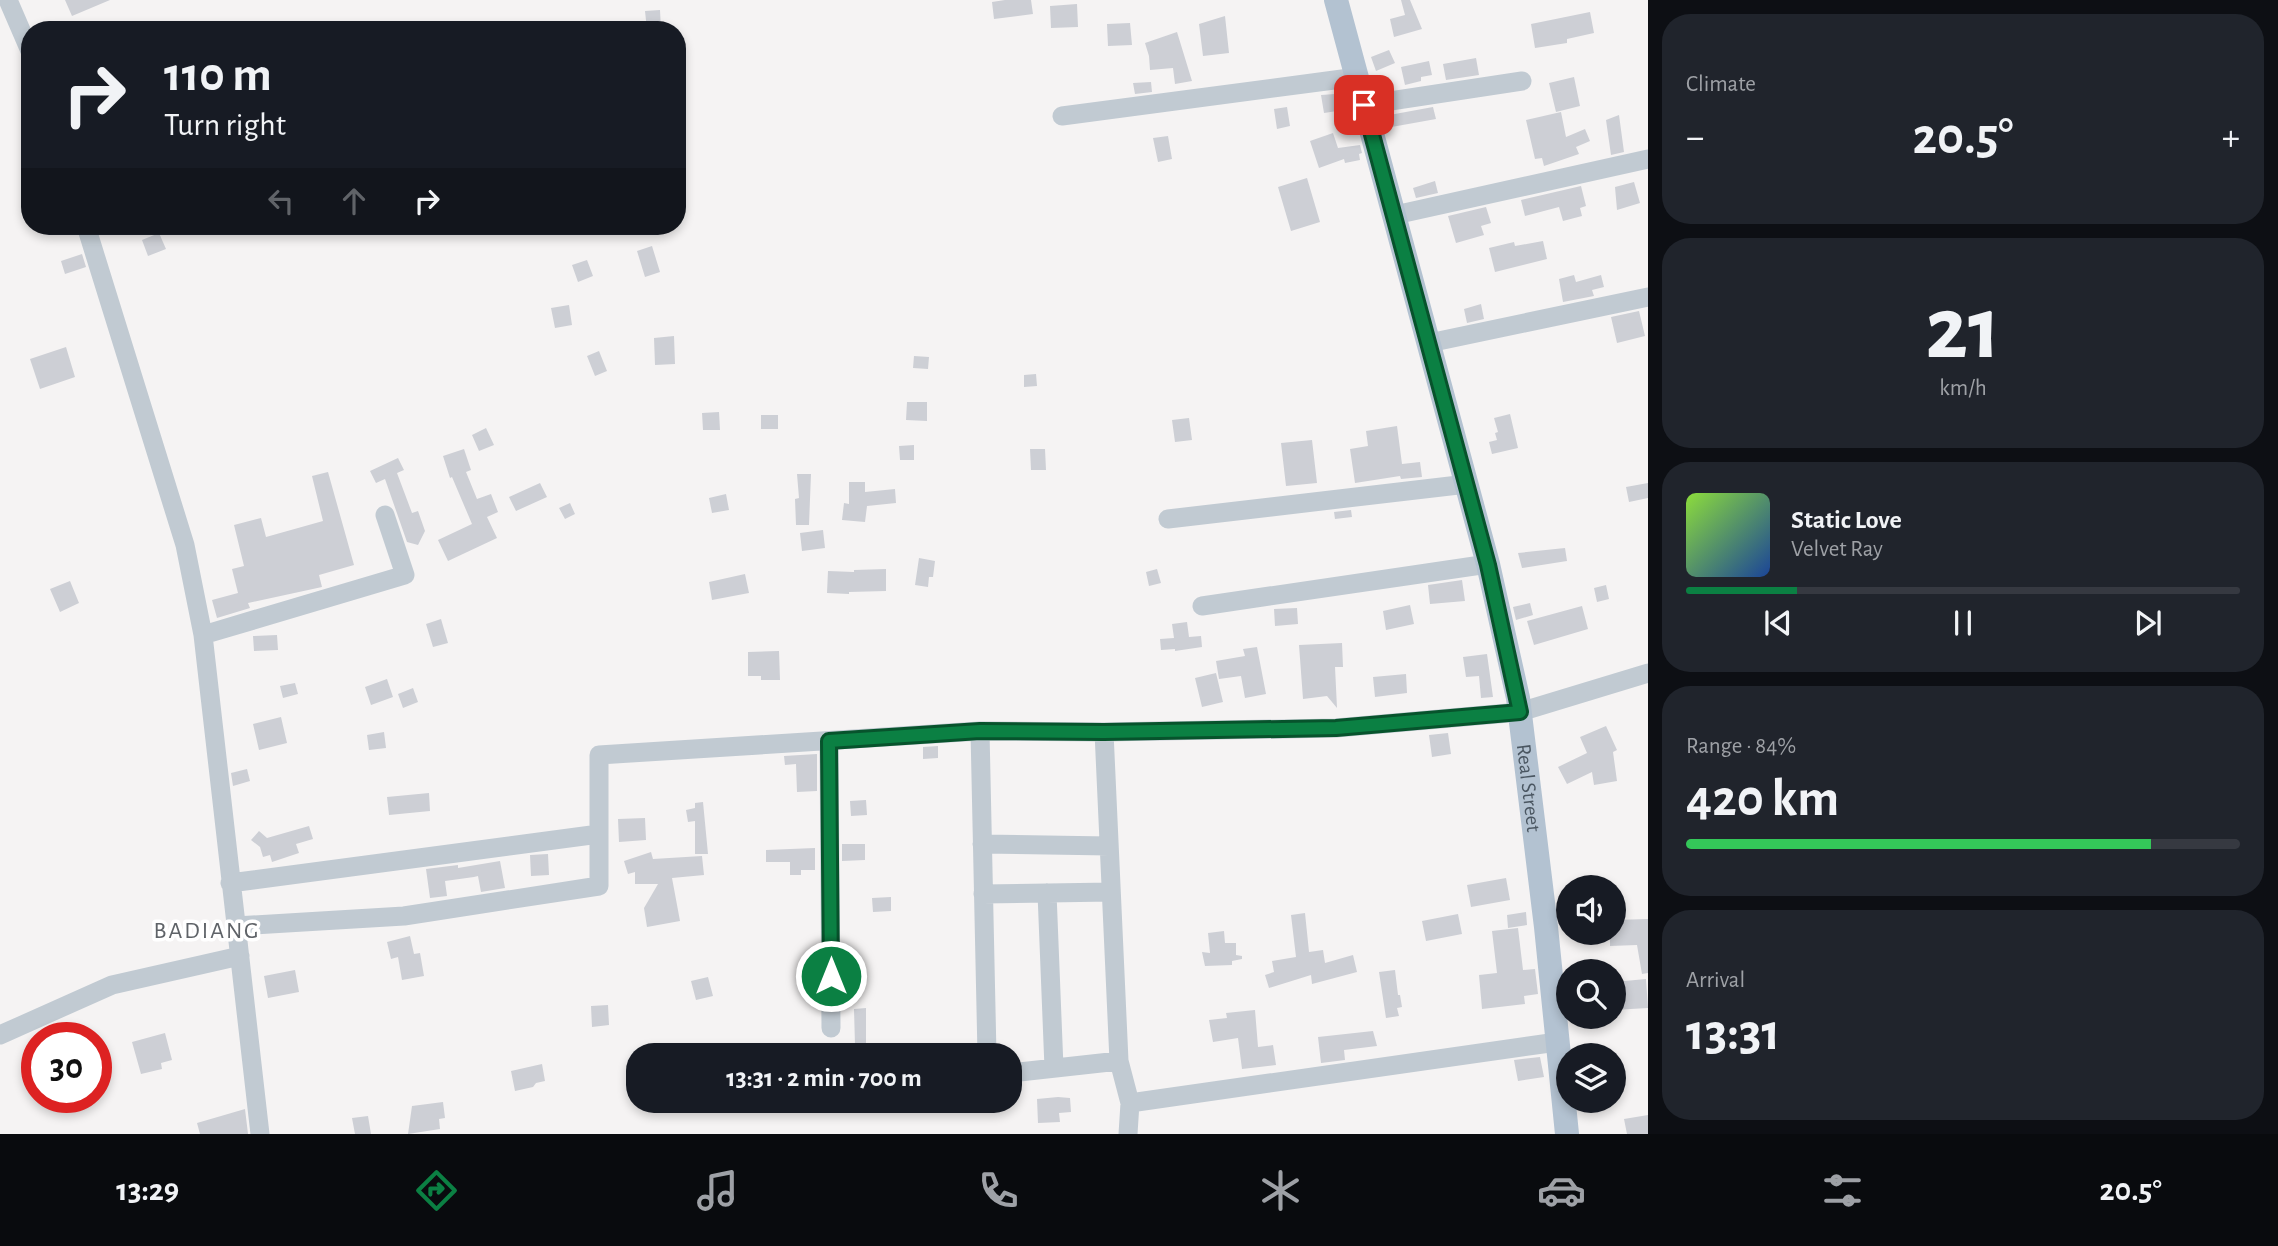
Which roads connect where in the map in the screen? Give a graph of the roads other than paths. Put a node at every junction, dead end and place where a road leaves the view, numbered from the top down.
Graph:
1 (8, 0) edge
2 (1336, 0) edge
3 (21, 30) edge
4 (1357, 78) junction
5 (1522, 81) dead end
6 (1364, 105) junction
7 (1062, 116) dead end
8 (1648, 159) edge
9 (1395, 215) junction
10 (89, 235) edge
11 (1648, 297) edge
12 (1429, 343) junction
13 (1467, 484) junction
14 (385, 515) dead end
15 (1168, 519) dead end
16 (1488, 565) junction
17 (1202, 606) dead end
18 (203, 635) junction
19 (1648, 673) edge
20 (1520, 712) junction
21 (980, 731) junction
22 (1104, 732) junction
23 (829, 741) junction
24 (599, 834) junction
25 (982, 844) junction
26 (1109, 846) junction
27 (230, 883) junction
28 (1111, 891) junction
29 (1047, 893) junction
30 (984, 894) junction
31 (236, 926) junction
32 (240, 956) junction
33 (831, 1028) dead end
34 (0, 1035) edge
35 (1558, 1042) junction
36 (987, 1043) edge
37 (1119, 1061) junction
38 (1054, 1068) junction
39 (1022, 1072) edge
40 (1130, 1103) junction
41 (260, 1134) edge
42 (1122, 1134) edge
43 (1128, 1134) edge
44 (1567, 1134) edge

1 - 3 street
2 - 4 main road, Real Street
4 - 6 main road, Real Street
4 - 7 street
5 - 6 street
6 - 9 main road, Real Street
8 - 9 street
9 - 12 main road, Real Street
10 - 18 street
11 - 12 street
12 - 13 main road, Real Street
13 - 15 street
13 - 16 main road, Real Street
14 - 18 street
16 - 17 street
16 - 20 main road, Real Street
18 - 27 street
19 - 20 street
20 - 22 street
20 - 35 main road, Real Street
21 - 22 street
21 - 23 street
21 - 25 street
22 - 26 street
23 - 24 street
23 - 33 street
24 - 27 street
24 - 31 street
25 - 26 street
25 - 30 street
26 - 28 street
27 - 31 street
28 - 29 street
28 - 37 street
29 - 30 street
29 - 38 street
30 - 36 street
31 - 32 street
32 - 34 street
32 - 41 street
35 - 40 street
35 - 44 main road, Real Street
37 - 38 street
37 - 40 street
38 - 39 street
40 - 43 street
42 - 43 street

